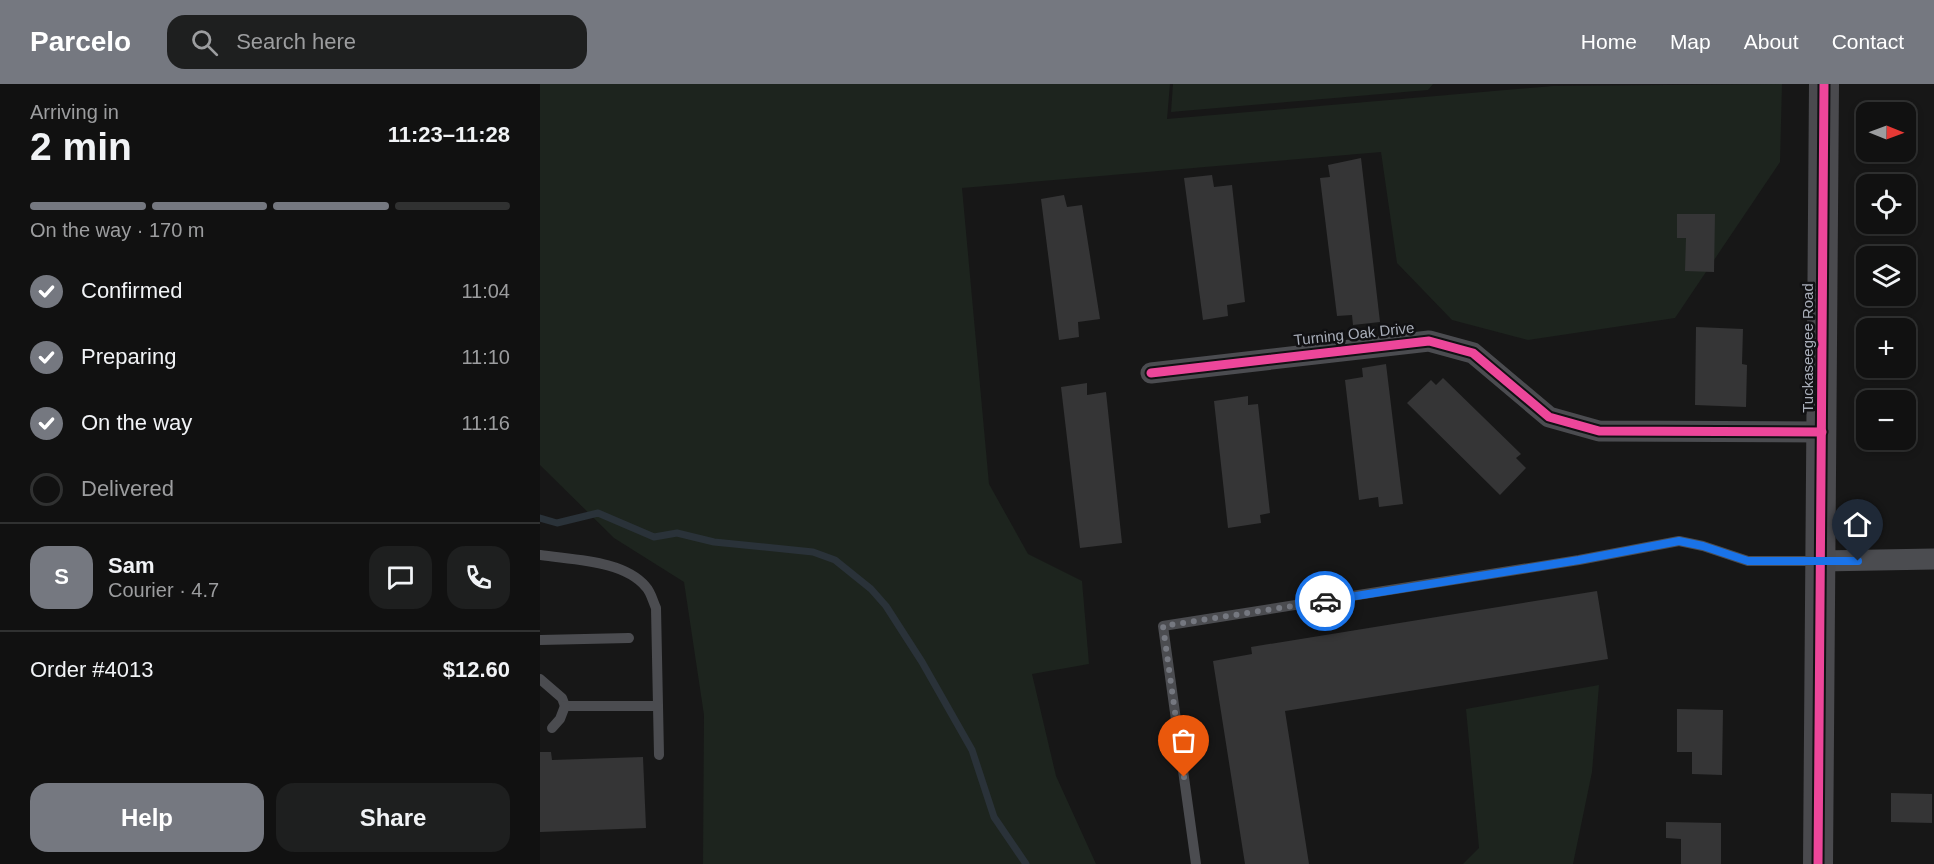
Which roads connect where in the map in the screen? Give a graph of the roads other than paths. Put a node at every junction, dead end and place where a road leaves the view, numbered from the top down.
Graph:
1 (1824, 84) edge
2 (1151, 373) dead end
3 (1822, 432) junction
4 (540, 555) edge
5 (1934, 559) edge
6 (1821, 561) junction
7 (629, 638) dead end
8 (540, 640) edge
9 (540, 679) edge
10 (565, 706) junction
11 (658, 706) junction
12 (552, 728) dead end
13 (659, 755) dead end
14 (1196, 864) edge
15 (1818, 864) edge

1 - 3 street, Tuckaseegee Road
2 - 3 street, Turning Oak Drive
3 - 6 street, Tuckaseegee Road
4 - 11 lane
5 - 6 street
6 - 14 lane
6 - 15 street, Tuckaseegee Road
7 - 8 lane
9 - 10 lane
10 - 11 lane
10 - 12 lane
11 - 13 lane

